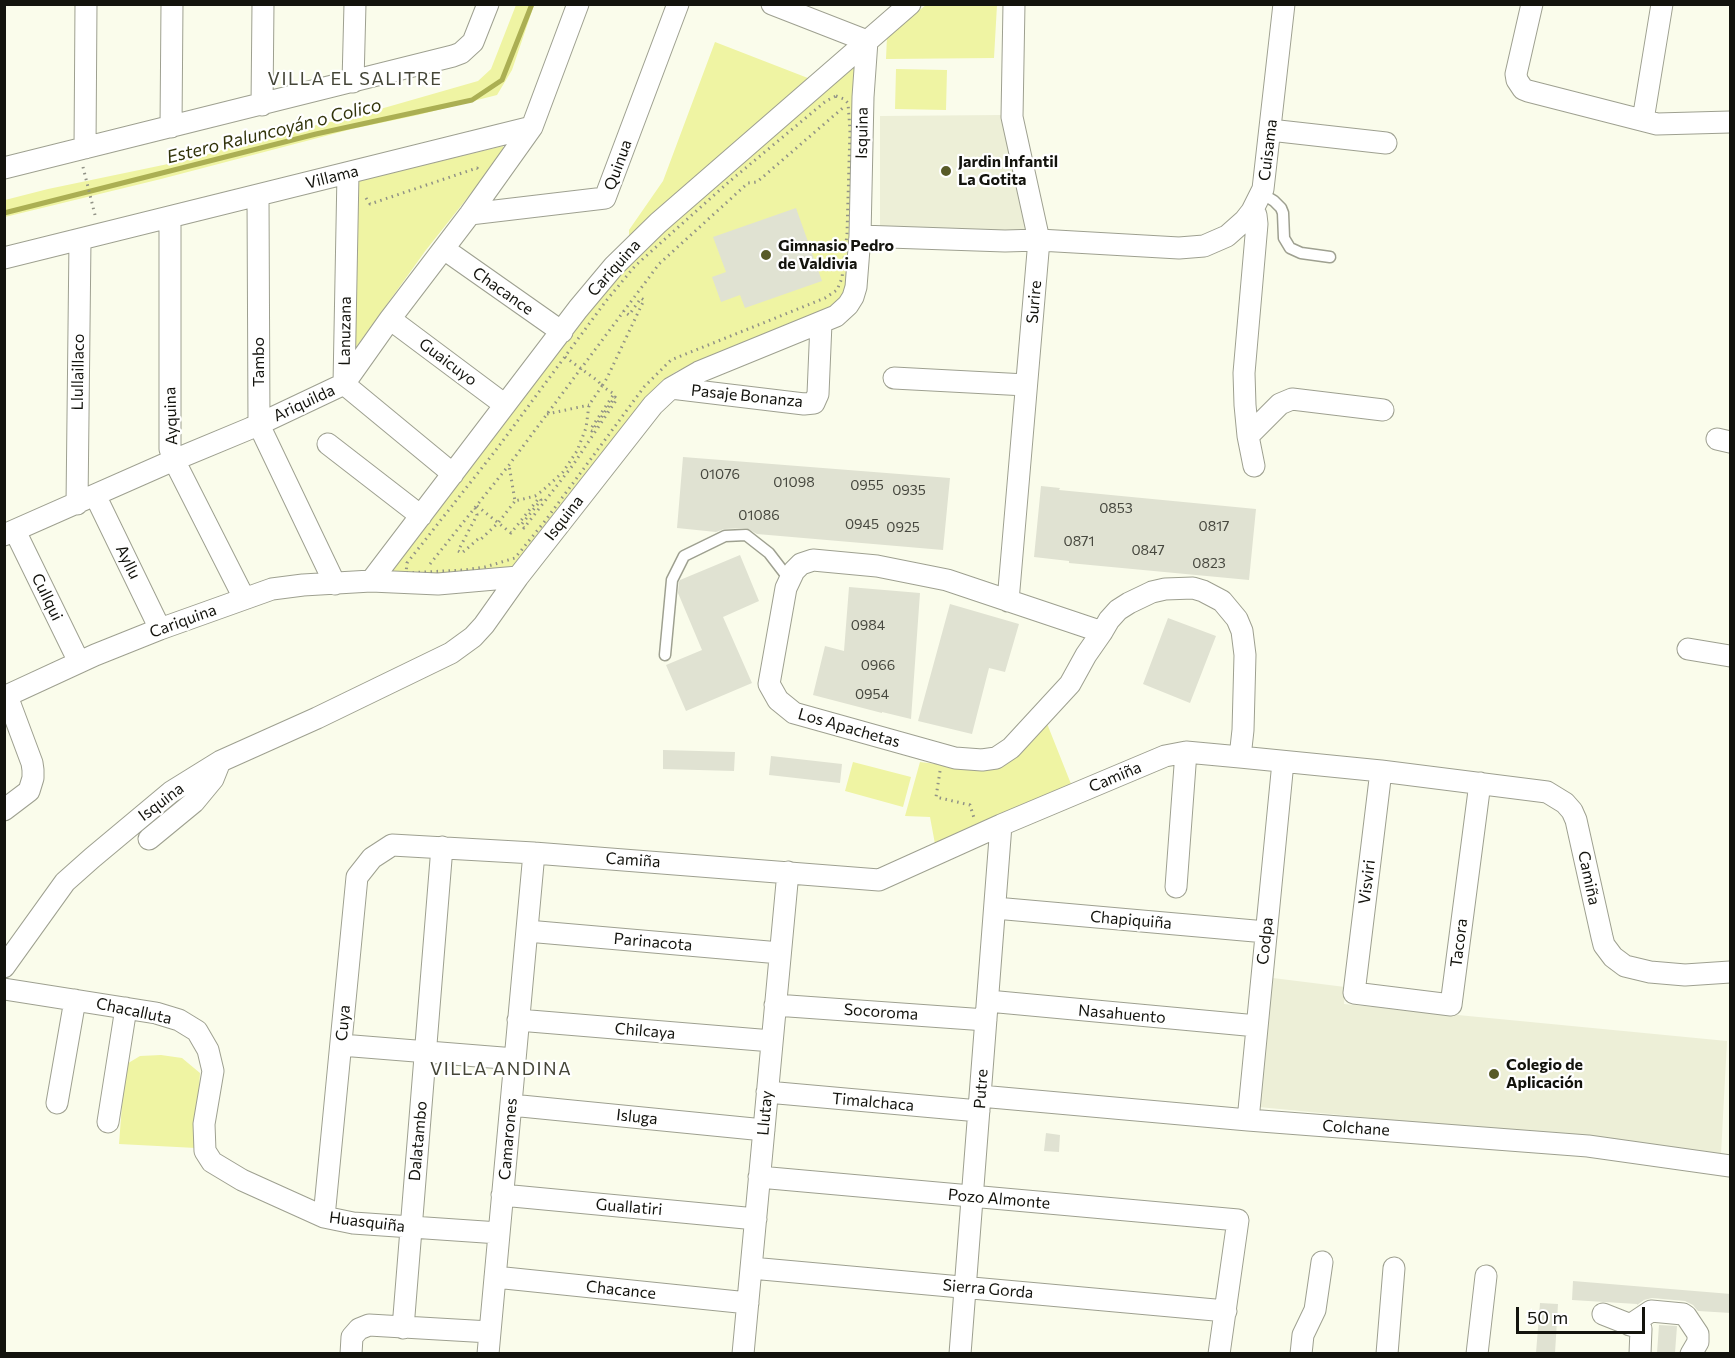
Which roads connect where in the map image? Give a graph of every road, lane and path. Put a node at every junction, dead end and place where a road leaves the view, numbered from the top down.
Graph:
1 (86, 4) edge
2 (172, 4) edge
3 (263, 4) edge
4 (355, 4) edge
5 (488, 4) edge
6 (578, 4) edge
7 (678, 4) edge
8 (772, 4) edge
9 (910, 4) edge
10 (1014, 4) edge
11 (1284, 4) edge
12 (1532, 4) edge
13 (1662, 4) edge
14 (867, 41) junction
15 (353, 82) junction
16 (855, 100) junction
17 (262, 105) junction
18 (1643, 120) junction
19 (1731, 122) edge
20 (171, 127) junction
21 (532, 127) junction
22 (1270, 130) junction
23 (1386, 143) dead end
24 (83, 155) junction
25 (4, 168) edge
26 (486, 175) dead end
27 (348, 177) junction
28 (258, 195) junction
29 (1257, 202) junction
30 (95, 213) dead end
31 (470, 214) junction
32 (170, 217) junction
33 (860, 236) junction
34 (80, 240) junction
35 (1039, 240) junction
36 (444, 249) junction
37 (1330, 257) dead end
38 (4, 258) edge
39 (623, 311) junction
40 (390, 319) junction
41 (821, 323) junction
42 (561, 332) junction
43 (565, 357) junction
44 (580, 368) junction
45 (894, 378) dead end
46 (344, 384) junction
47 (1026, 385) junction
48 (602, 386) junction
49 (671, 388) junction
50 (505, 405) junction
51 (589, 405) junction
52 (1383, 410) dead end
53 (546, 414) junction
54 (259, 424) junction
55 (1248, 436) junction
56 (328, 444) dead end
57 (174, 460) junction
58 (571, 464) junction
59 (509, 465) junction
60 (1254, 466) dead end
61 (453, 474) junction
62 (86, 500) junction
63 (515, 501) junction
64 (476, 507) junction
65 (421, 516) junction
66 (498, 523) junction
67 (10, 533) edge
68 (424, 572) junction
69 (518, 577) junction
70 (789, 579) junction
71 (371, 581) junction
72 (335, 584) junction
73 (244, 598) junction
74 (1008, 601) junction
75 (160, 628) junction
76 (1102, 632) junction
77 (1688, 649) dead end
78 (666, 655) dead end
79 (1731, 656) edge
80 (79, 662) junction
81 (6, 696) edge
82 (1186, 752) junction
83 (942, 754) junction
84 (1240, 757) junction
85 (221, 761) junction
86 (1283, 762) junction
87 (1381, 771) junction
88 (1480, 783) junction
89 (4, 810) edge
90 (1001, 825) junction
91 (980, 834) junction
92 (149, 839) dead end
93 (392, 845) joint
94 (442, 847) junction
95 (534, 853) junction
96 (788, 872) junction
97 (1176, 887) dead end
98 (995, 908) junction
99 (526, 931) junction
100 (1266, 932) junction
101 (780, 953) junction
102 (4, 967) edge
103 (1731, 972) edge
104 (4, 988) edge
105 (1354, 993) joint
106 (75, 1000) junction
107 (776, 1005) junction
108 (126, 1008) junction
109 (987, 1011) junction
110 (519, 1020) junction
111 (1257, 1026) junction
112 (772, 1041) junction
113 (341, 1045) junction
114 (426, 1052) junction
115 (515, 1059) junction
116 (767, 1092) junction
117 (57, 1103) dead end
118 (980, 1103) junction
119 (511, 1105) junction
120 (1248, 1120) junction
121 (108, 1122) dead end
122 (764, 1130) junction
123 (1731, 1166) edge
124 (759, 1177) junction
125 (242, 1180) joint
126 (502, 1195) junction
127 (973, 1196) junction
128 (324, 1217) junction
129 (756, 1219) junction
130 (411, 1227) junction
131 (499, 1233) junction
132 (1322, 1262) dead end
133 (751, 1268) junction
134 (1394, 1268) dead end
135 (1486, 1276) dead end
136 (495, 1278) junction
137 (965, 1287) junction
138 (748, 1303) junction
139 (1226, 1311) junction
140 (1603, 1314) dead end
141 (1630, 1325) junction
142 (403, 1328) junction
143 (489, 1343) edge
144 (351, 1353) edge
145 (743, 1353) edge
146 (960, 1353) edge
147 (1220, 1353) edge
148 (1301, 1353) edge
149 (1387, 1353) edge
150 (1478, 1353) edge
151 (1640, 1353) edge
152 (1691, 1353) edge

1 - 24 street
2 - 20 street
3 - 17 street
4 - 15 street
5 - 15 street
6 - 21 street
7 - 31 street, Quinua
8 - 14 street
9 - 14 street, Cariquina
10 - 35 street, Surire
11 - 22 street, Cuisama
12 - 18 street
13 - 18 street
14 - 16 street, Isquina
14 - 42 street, Cariquina
15 - 17 street
16 - 33 street, Isquina
16 - 39 path
16 - 43 path
16 - 68 path
17 - 20 street
18 - 19 street
20 - 24 street
21 - 27 street, Villama
21 - 31 street, Ariquilda
22 - 23 street
22 - 29 street, Cuisama
24 - 25 street
24 - 30 path
26 - 27 path
27 - 28 street, Villama
27 - 46 street, Lanuzana
28 - 32 street, Villama
28 - 54 street, Tambo
29 - 35 street
29 - 37 lane
29 - 55 street, Cuisama
31 - 36 street, Ariquilda
32 - 34 street, Villama
32 - 57 street, Ayquina
33 - 35 street
33 - 41 street, Isquina
34 - 38 street, Villama
34 - 62 street, Llullaillaco
35 - 47 street, Surire
36 - 40 street, Ariquilda
36 - 42 street, Chacance
39 - 44 path
39 - 48 path
40 - 46 street, Ariquilda
40 - 50 street, Guaicuyo
41 - 49 street, Isquina
41 - 49 street, Pasaje Bonanza
42 - 50 street, Cariquina
43 - 44 path
43 - 68 path
44 - 48 path
44 - 53 path
45 - 47 street
46 - 54 street, Ariquilda
46 - 61 street, Lanuzana
47 - 74 street, Surire
48 - 51 path
48 - 58 path
49 - 69 street, Isquina
50 - 61 street, Cariquina
51 - 53 path
51 - 58 path
52 - 55 street
53 - 59 path
54 - 57 street, Ariquilda
54 - 72 street, Tambo
55 - 60 street, Cuisama
56 - 65 street
57 - 62 street, Ariquilda
57 - 73 street, Ayquina
58 - 63 path
58 - 66 path
59 - 63 path
59 - 64 path
61 - 65 street, Cariquina
62 - 67 street, Ariquilda
62 - 75 street, Ayllu
63 - 66 path
64 - 66 path
64 - 66 path
64 - 68 path
65 - 71 street, Cariquina
67 - 80 street, Cullqui
69 - 71 street, Cariquina
69 - 85 street, Isquina
70 - 74 street
70 - 78 lane
70 - 83 street, Los Apachetas
71 - 72 street, Cariquina
72 - 73 street, Cariquina
73 - 75 street, Cariquina
74 - 76 street
75 - 80 street, Cariquina
76 - 83 street, Los Apachetas
76 - 84 street, Los Apachetas
77 - 79 street
80 - 81 street, Cariquina
81 - 89 street
82 - 84 street, Camiña
82 - 90 street, Camiña
82 - 97 street
83 - 91 path
84 - 86 street, Camiña
85 - 92 street
85 - 102 street, Isquina
86 - 87 street, Camiña
86 - 100 street, Codpa
87 - 88 street, Camiña
87 - 105 street, Visviri
88 - 103 street, Camiña
88 - 105 street, Tacora
90 - 91 street, Camiña
90 - 98 street, Putre
91 - 96 street, Camiña
93 - 94 street, Camiña
93 - 113 street, Cuya
94 - 95 street, Camiña
94 - 114 street, Dalatambo
95 - 96 street, Camiña
95 - 99 street, Camarones
96 - 101 street, Llutay
98 - 100 street, Chapiquiña
98 - 109 street, Putre
99 - 101 street, Parinacota
99 - 110 street, Camarones
100 - 111 street, Codpa
101 - 107 street, Llutay
104 - 106 street, Chacalluta
106 - 108 street, Chacalluta
106 - 117 street
107 - 109 street, Socoroma
107 - 112 street, Llutay
108 - 121 street
108 - 125 street, Chacalluta
109 - 111 street, Nasahuento
109 - 118 street, Putre
110 - 112 street, Chilcaya
110 - 115 street, Camarones
111 - 120 street, Codpa
112 - 116 street, Llutay
113 - 114 street
113 - 128 street, Cuya
114 - 115 street
114 - 130 street, Dalatambo
115 - 119 street, Camarones
116 - 118 street, Timalchaca
116 - 122 street, Llutay
118 - 120 street, Colchane
118 - 127 street, Putre
119 - 122 street, Isluga
119 - 126 street, Camarones
120 - 123 street, Colchane
122 - 124 street, Llutay
124 - 127 street, Pozo Almonte
124 - 129 street, Llutay
125 - 128 street, Huasquiña
126 - 129 street, Guallatiri
126 - 131 street, Camarones
127 - 137 street, Putre
127 - 139 street, Pozo Almonte
128 - 130 street, Huasquiña
129 - 133 street, Llutay
130 - 131 street, Huasquiña
130 - 142 street, Dalatambo
131 - 136 street, Camarones
132 - 148 street
133 - 137 street, Sierra Gorda
133 - 138 street, Llutay
134 - 149 street
135 - 150 street
136 - 138 street, Chacance
136 - 143 street, Camarones
137 - 139 street, Sierra Gorda
137 - 146 street, Putre
138 - 145 street, Llutay
139 - 147 street
140 - 141 street
141 - 151 street
141 - 152 street
142 - 143 street
142 - 144 street

